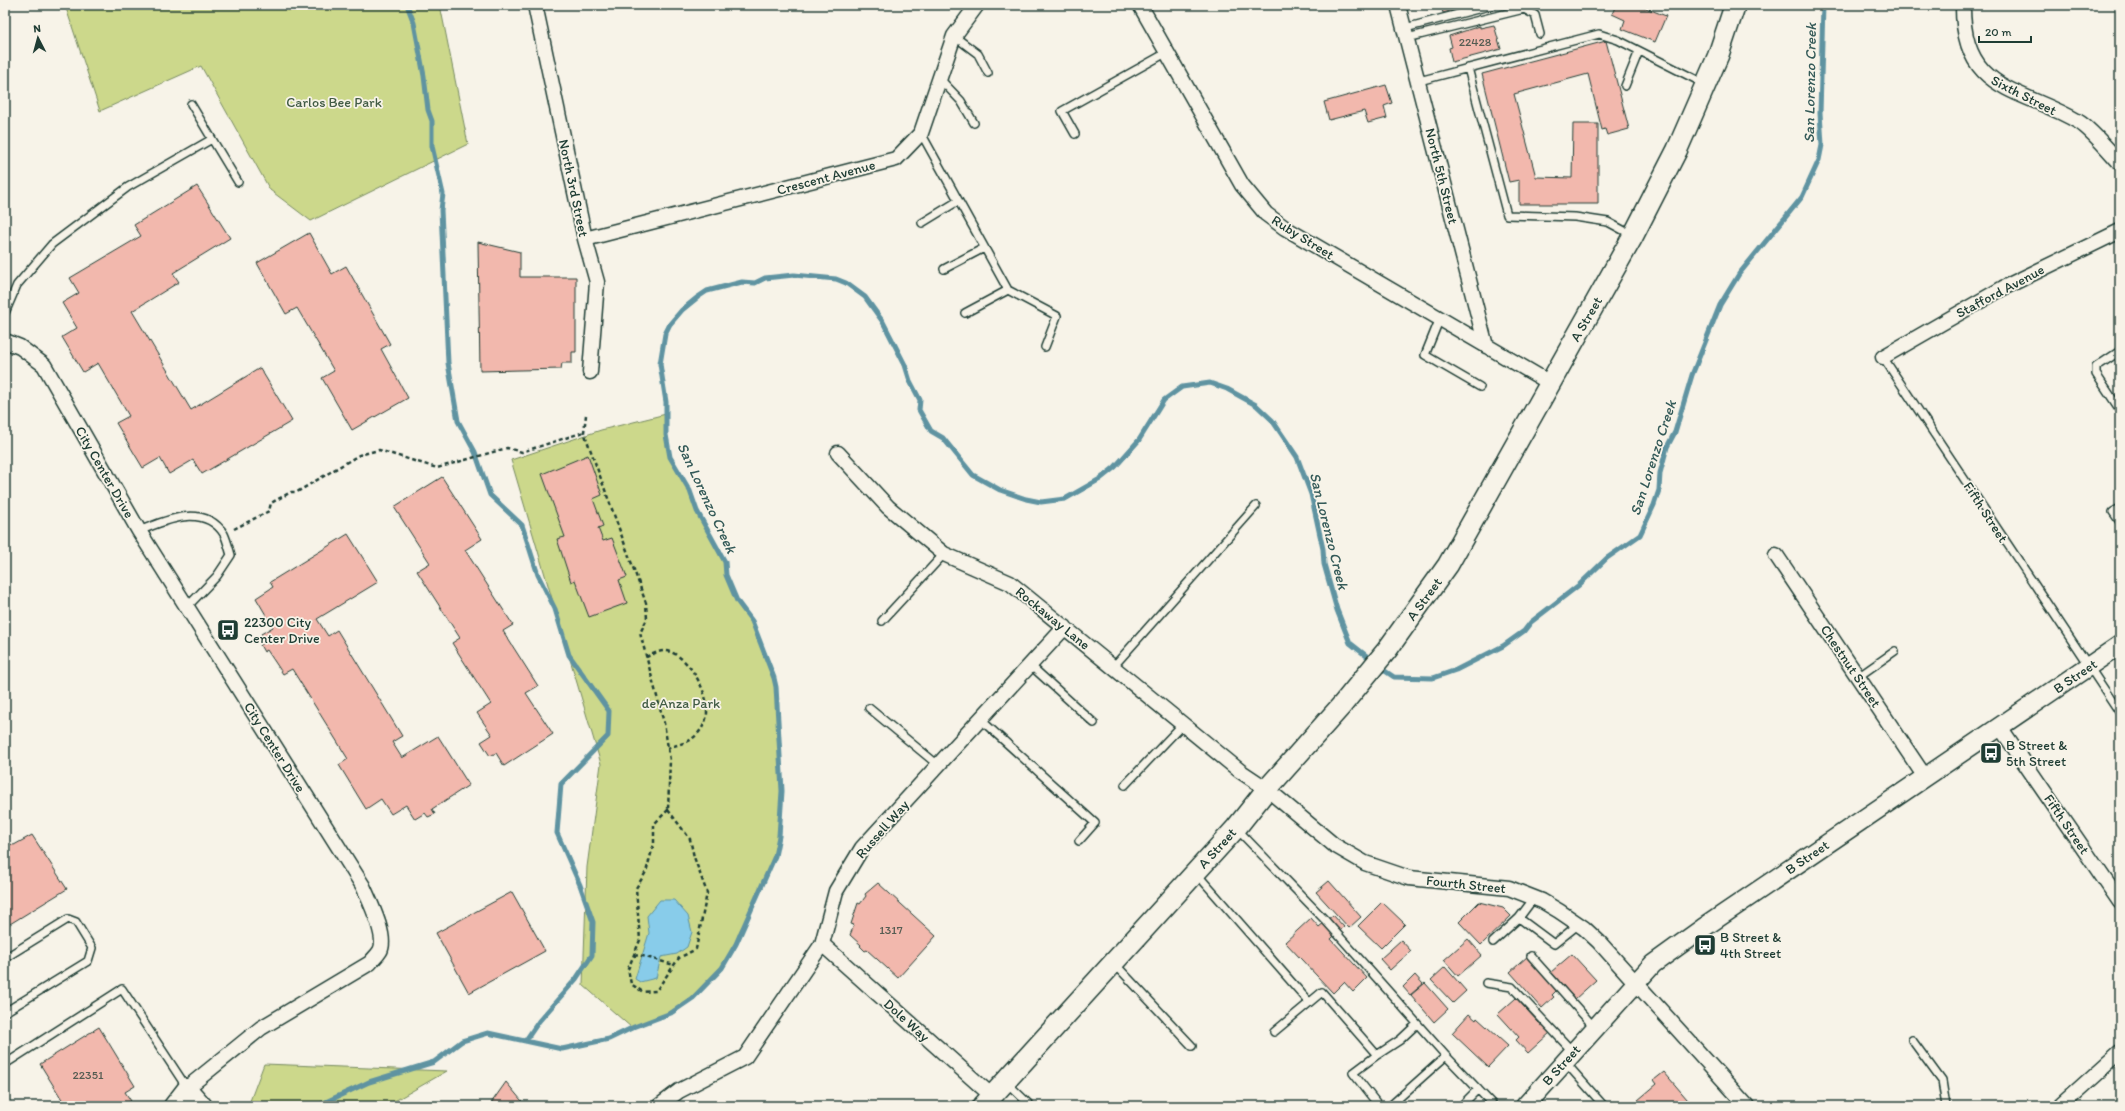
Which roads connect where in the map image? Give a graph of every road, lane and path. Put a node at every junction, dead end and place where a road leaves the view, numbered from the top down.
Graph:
1 (535, 5) edge
2 (977, 5) edge
3 (1140, 5) edge
4 (1398, 5) edge
5 (1493, 5) edge
6 (1736, 5) edge
7 (1963, 5) edge
8 (1406, 33) junction
9 (1540, 34) dead end
10 (954, 36) junction
11 (1639, 51) junction
12 (1166, 53) junction
13 (1468, 68) junction
14 (988, 73) dead end
15 (940, 79) junction
16 (1419, 81) junction
17 (1705, 85) junction
18 (1625, 86) dead end
19 (191, 104) dead end
20 (974, 123) dead end
21 (921, 133) junction
22 (1075, 134) dead end
23 (212, 139) junction
24 (2120, 163) edge
25 (238, 182) dead end
26 (958, 201) junction
27 (922, 223) dead end
28 (2120, 231) edge
29 (1633, 236) junction
30 (585, 239) junction
31 (984, 248) junction
32 (944, 269) dead end
33 (1008, 290) junction
34 (5, 313) edge
35 (965, 313) dead end
36 (1440, 318) junction
37 (5, 341) edge
38 (1486, 346) junction
39 (1045, 347) dead end
40 (2120, 351) edge
41 (1883, 357) joint
42 (590, 372) dead end
43 (1550, 383) junction
44 (1480, 387) dead end
45 (2120, 410) edge
46 (586, 415) dead end
47 (584, 432) junction
48 (838, 453) dead end
49 (1256, 506) dead end
50 (2120, 508) edge
51 (2120, 522) edge
52 (139, 531) junction
53 (224, 534) junction
54 (944, 554) junction
55 (1776, 555) dead end
56 (187, 607) junction
57 (882, 621) dead end
58 (1065, 627) junction
59 (2120, 645) edge
60 (1895, 651) dead end
61 (646, 657) junction
62 (1030, 665) junction
63 (2088, 666) junction
64 (1113, 667) junction
65 (1858, 677) junction
66 (869, 708) dead end
67 (2120, 714) edge
68 (980, 719) junction
69 (1094, 723) dead end
70 (1183, 724) junction
71 (2000, 727) junction
72 (668, 748) junction
73 (938, 765) junction
74 (1925, 777) junction
75 (1125, 785) dead end
76 (1267, 789) junction
77 (668, 810) junction
78 (1236, 828) junction
79 (1079, 841) dead end
80 (1195, 873) junction
81 (1534, 898) junction
82 (2120, 902) edge
83 (1519, 918) junction
84 (1579, 924) junction
85 (1494, 942) dead end
86 (822, 944) junction
87 (634, 956) junction
88 (1530, 956) dead end
89 (5, 958) edge
90 (1114, 963) junction
91 (674, 965) junction
92 (1486, 983) dead end
93 (1635, 983) junction
94 (1309, 1002) junction
95 (5, 1012) edge
96 (1417, 1024) junction
97 (1595, 1028) junction
98 (1274, 1032) dead end
99 (1912, 1040) dead end
100 (1192, 1046) dead end
101 (2120, 1052) edge
102 (1377, 1055) junction
103 (1446, 1056) junction
104 (1569, 1057) junction
105 (5, 1064) edge
106 (1006, 1081) junction
107 (186, 1088) junction
108 (1478, 1089) junction
109 (987, 1101) edge
110 (173, 1106) edge
111 (203, 1106) edge
112 (659, 1106) edge
113 (1031, 1106) edge
114 (1379, 1106) edge
115 (1390, 1106) edge
116 (1461, 1106) edge
117 (1494, 1106) edge
118 (1524, 1106) edge
119 (1604, 1106) edge
120 (1747, 1106) edge
121 (1946, 1106) edge
122 (2060, 1106) edge

1 - 30 street, North 3rd Street
2 - 10 street, Crescent Avenue
3 - 12 street, Ruby Street
4 - 8 street, North 5th Street
5 - 8 lane
6 - 17 main road, A Street
7 - 24 street, Sixth Street
8 - 9 lane
8 - 16 street, North 5th Street
10 - 14 lane
10 - 15 street, Crescent Avenue
11 - 13 lane
11 - 17 lane
11 - 18 lane
12 - 22 lane
12 - 36 street, Ruby Street
13 - 16 lane
13 - 29 lane
15 - 20 lane
15 - 21 street, Crescent Avenue
16 - 38 street, North 5th Street
17 - 29 main road, A Street
19 - 23 lane
21 - 26 lane
21 - 30 street, Crescent Avenue
23 - 25 lane
23 - 34 lane
26 - 27 lane
26 - 31 lane
28 - 41 street, Stafford Avenue
29 - 43 main road, A Street
30 - 42 street, North 3rd Street
31 - 32 lane
31 - 33 lane
33 - 35 lane
33 - 39 lane
36 - 38 street, Ruby Street
36 - 44 lane
37 - 52 street, City Center Drive
38 - 43 street, Ruby Street
40 - 45 lane
41 - 63 lane, Fifth Street
43 - 76 main road, A Street
46 - 47 path
47 - 53 path
47 - 61 path
48 - 54 street, Rockaway Lane
49 - 64 lane
50 - 51 lane
52 - 53 lane
52 - 56 street, City Center Drive
53 - 56 lane
54 - 57 lane
54 - 58 street, Rockaway Lane
55 - 65 street, Chestnut Street
56 - 107 street, City Center Drive
58 - 62 street, Russell Way
58 - 64 street, Rockaway Lane
59 - 63 street, B Street
60 - 65 lane
61 - 72 path
61 - 72 path
62 - 68 street, Russell Way
62 - 69 lane
63 - 67 lane, Fifth Street
63 - 71 street, B Street
64 - 70 street, Rockaway Lane
65 - 74 street, Chestnut Street
66 - 73 lane
68 - 73 street, Russell Way
68 - 79 lane
70 - 75 lane
70 - 76 street, Rockaway Lane
71 - 74 street, B Street
71 - 82 street, Fifth Street
72 - 77 path
73 - 86 street, Russell Way
74 - 93 street, B Street
76 - 78 main road, A Street
76 - 81 street, Fourth Street
77 - 87 path
77 - 91 path
78 - 80 main road, A Street
78 - 96 lane
80 - 90 main road, A Street
80 - 94 lane
81 - 83 lane
81 - 84 street, Fourth Street
83 - 84 lane
83 - 85 lane
84 - 93 street, Fourth Street
86 - 109 street, Dole Way
86 - 112 street, Russell Way
87 - 91 path
87 - 91 path
88 - 97 lane
89 - 95 lane
90 - 100 lane
90 - 106 main road, A Street
92 - 104 lane
93 - 97 street, B Street
93 - 120 street, Fourth Street
94 - 98 lane
94 - 102 lane
96 - 102 lane
96 - 103 lane
97 - 104 street, B Street
99 - 121 lane
101 - 122 street
102 - 114 lane
103 - 108 lane
103 - 115 lane
104 - 118 street, B Street
104 - 119 lane
105 - 107 lane
106 - 109 main road, A Street
106 - 113 lane
107 - 110 street, City Center Drive
107 - 111 street
108 - 116 lane
108 - 117 lane

